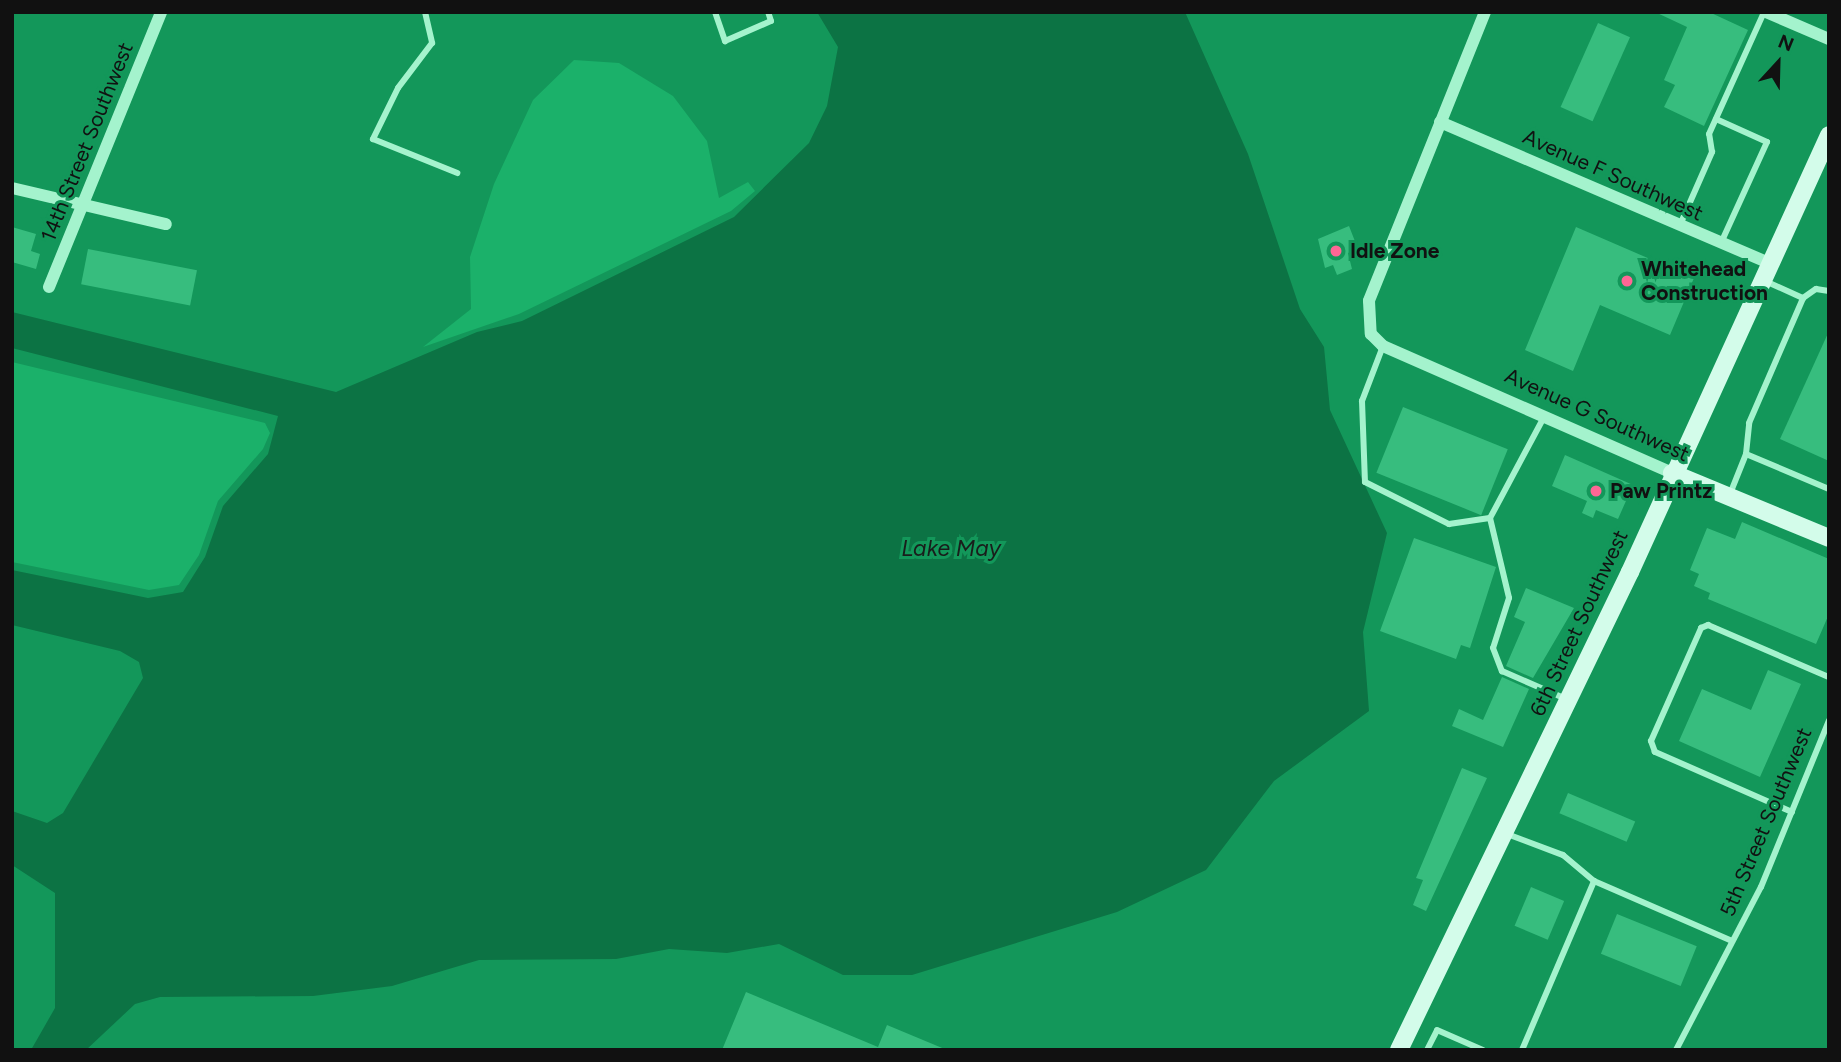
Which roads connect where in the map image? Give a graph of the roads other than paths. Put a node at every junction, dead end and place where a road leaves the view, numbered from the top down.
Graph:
1 (161, 12) edge
2 (425, 12) edge
3 (715, 12) edge
4 (768, 12) edge
5 (1485, 12) edge
6 (1765, 12) edge
7 (1782, 15) edge
8 (1829, 39) edge
9 (1716, 119) junction
10 (1440, 122) junction
11 (1829, 135) edge
12 (1822, 168) edge
13 (457, 173) dead end
14 (12, 188) edge
15 (80, 204) junction
16 (166, 224) dead end
17 (1680, 225) junction
18 (1721, 243) junction
19 (1767, 272) junction
20 (49, 287) dead end
21 (1829, 291) edge
22 (1803, 298) junction
23 (1383, 346) junction
24 (1545, 416) junction
25 (1746, 454) junction
26 (1672, 473) junction
27 (1829, 489) edge
28 (1730, 496) junction
29 (1490, 518) junction
30 (1829, 538) edge
31 (1829, 677) edge
32 (1568, 700) junction
33 (1829, 720) edge
34 (1792, 812) junction
35 (1506, 833) junction
36 (1594, 881) junction
37 (1732, 941) junction
38 (1399, 1050) edge
39 (1427, 1050) edge
40 (1483, 1050) edge
41 (1522, 1050) edge
42 (1676, 1050) edge

1 - 15 street, 14th Street Southwest
2 - 13 lane
3 - 4 lane
5 - 10 street
6 - 7 street
6 - 9 lane
7 - 8 street
9 - 17 lane
9 - 18 lane
10 - 17 street, Avenue F Southwest
10 - 23 street
11 - 12 street, 6th Street Southwest
12 - 19 street, 6th Street Southwest
14 - 15 street
15 - 16 street
15 - 20 street, 14th Street Southwest
17 - 18 street, Avenue F Southwest
18 - 19 street, Avenue F Southwest
19 - 22 lane
19 - 26 street, 6th Street Southwest
21 - 22 lane
22 - 25 lane
23 - 24 street, Avenue G Southwest
23 - 29 lane
24 - 26 street, Avenue G Southwest
24 - 29 lane
25 - 27 lane
25 - 28 lane
26 - 28 street, Avenue G Southwest
26 - 32 street, 6th Street Southwest
28 - 30 street, Avenue G Southwest
29 - 32 lane
31 - 34 lane
32 - 35 street, 6th Street Southwest
33 - 34 lane, 5th Street Southwest
34 - 37 lane, 5th Street Southwest
35 - 36 lane
35 - 38 street, 6th Street Southwest
36 - 37 lane
36 - 41 lane
37 - 42 lane, 5th Street Southwest
39 - 40 lane

